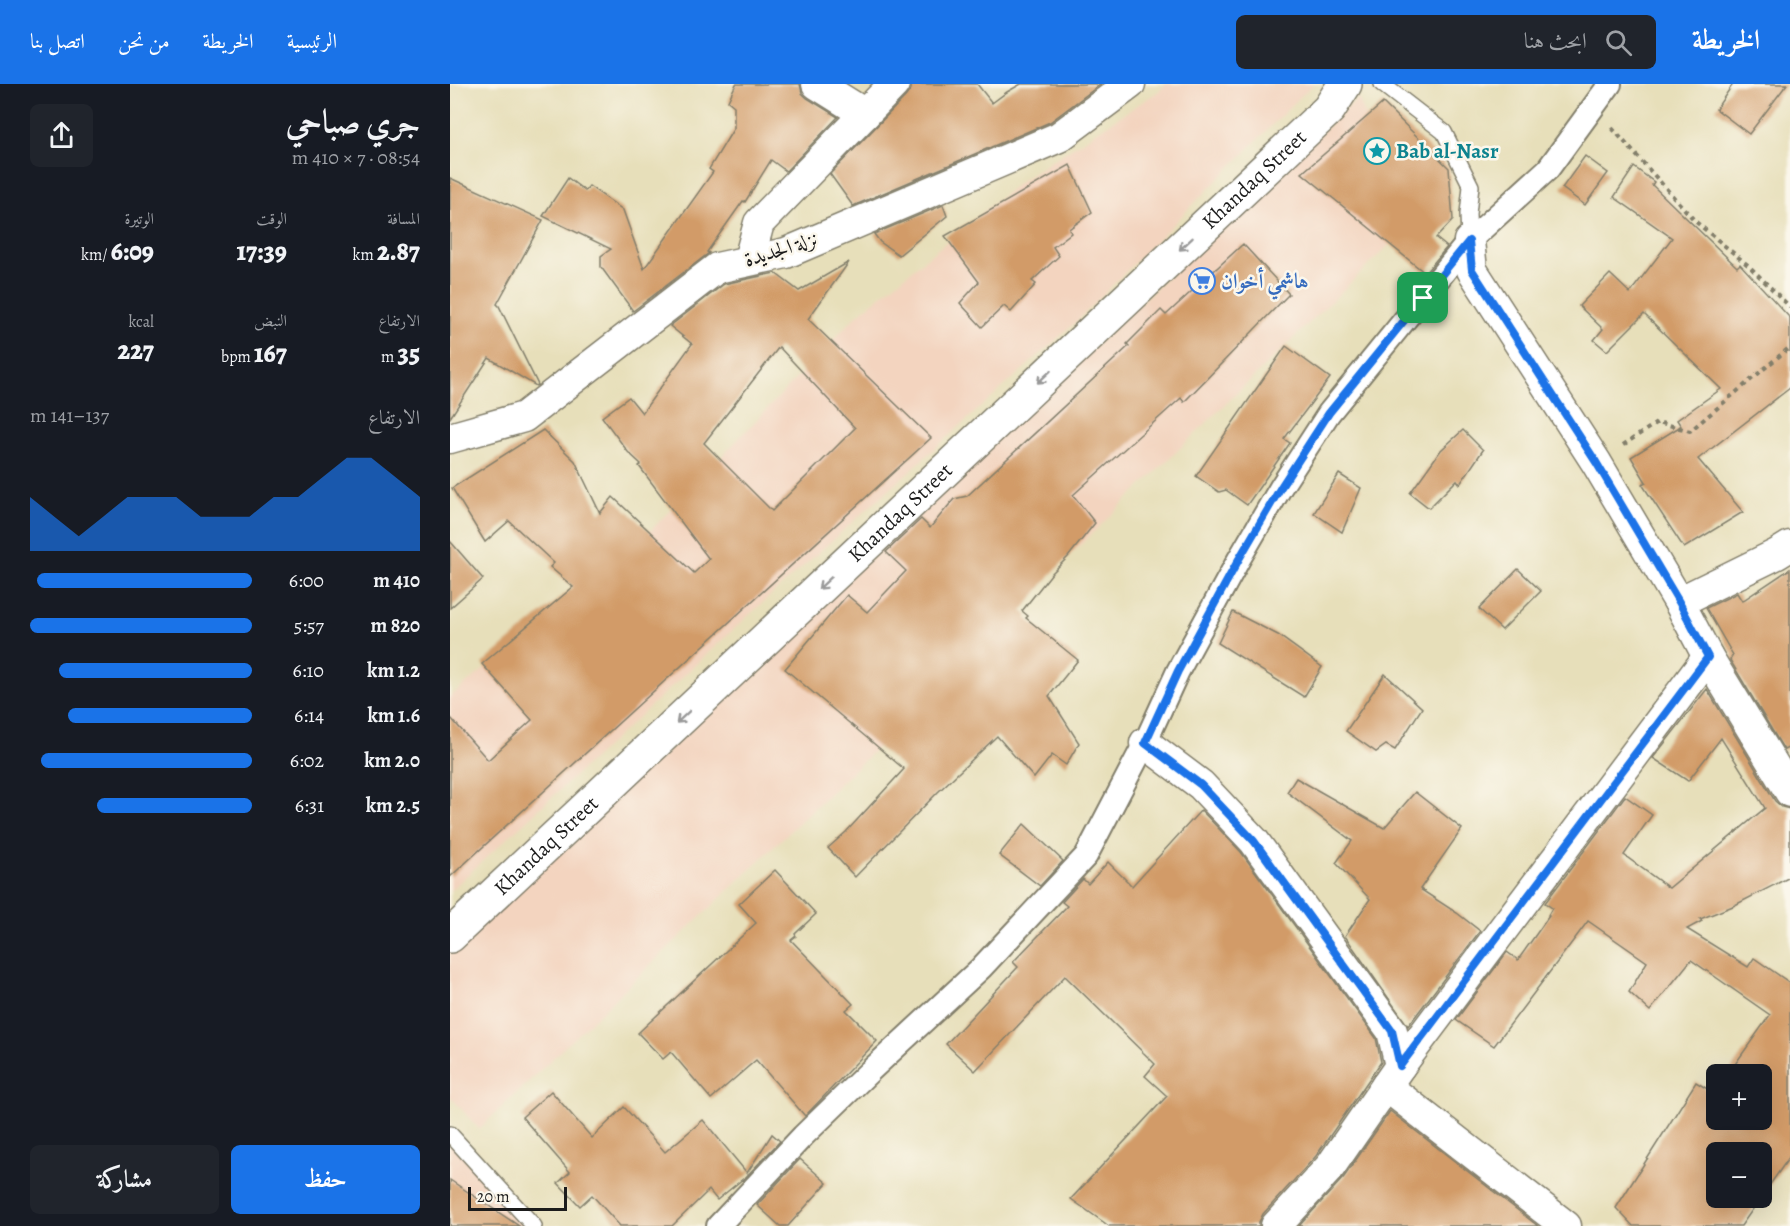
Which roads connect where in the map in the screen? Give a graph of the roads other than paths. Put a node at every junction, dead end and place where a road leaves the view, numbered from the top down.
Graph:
1 (817, 84) edge
2 (894, 84) edge
3 (1130, 84) edge
4 (1345, 84) edge
5 (1382, 84) edge
6 (1610, 84) edge
7 (866, 114) junction
8 (1469, 241) junction
9 (749, 260) junction
10 (450, 438) edge
11 (1790, 546) edge
12 (1679, 602) junction
13 (1708, 657) junction
14 (1145, 743) junction
15 (1790, 792) edge
16 (450, 936) edge
17 (1393, 1076) junction
18 (450, 1134) edge
19 (534, 1226) edge
20 (718, 1226) edge
21 (1276, 1226) edge
22 (1566, 1226) edge

1 - 7 street
2 - 7 street
3 - 9 street, نزلة الجديدة
4 -> 16 main road, Khandaq Street
5 - 8 lane
6 - 8 street
7 - 9 street
8 - 12 street
8 - 14 street
9 - 10 street, نزلة الجديدة
11 - 12 street
12 - 13 street
13 - 15 street
13 - 17 street
14 - 17 street
14 - 20 street
17 - 21 street
17 - 22 street
18 - 19 lane

